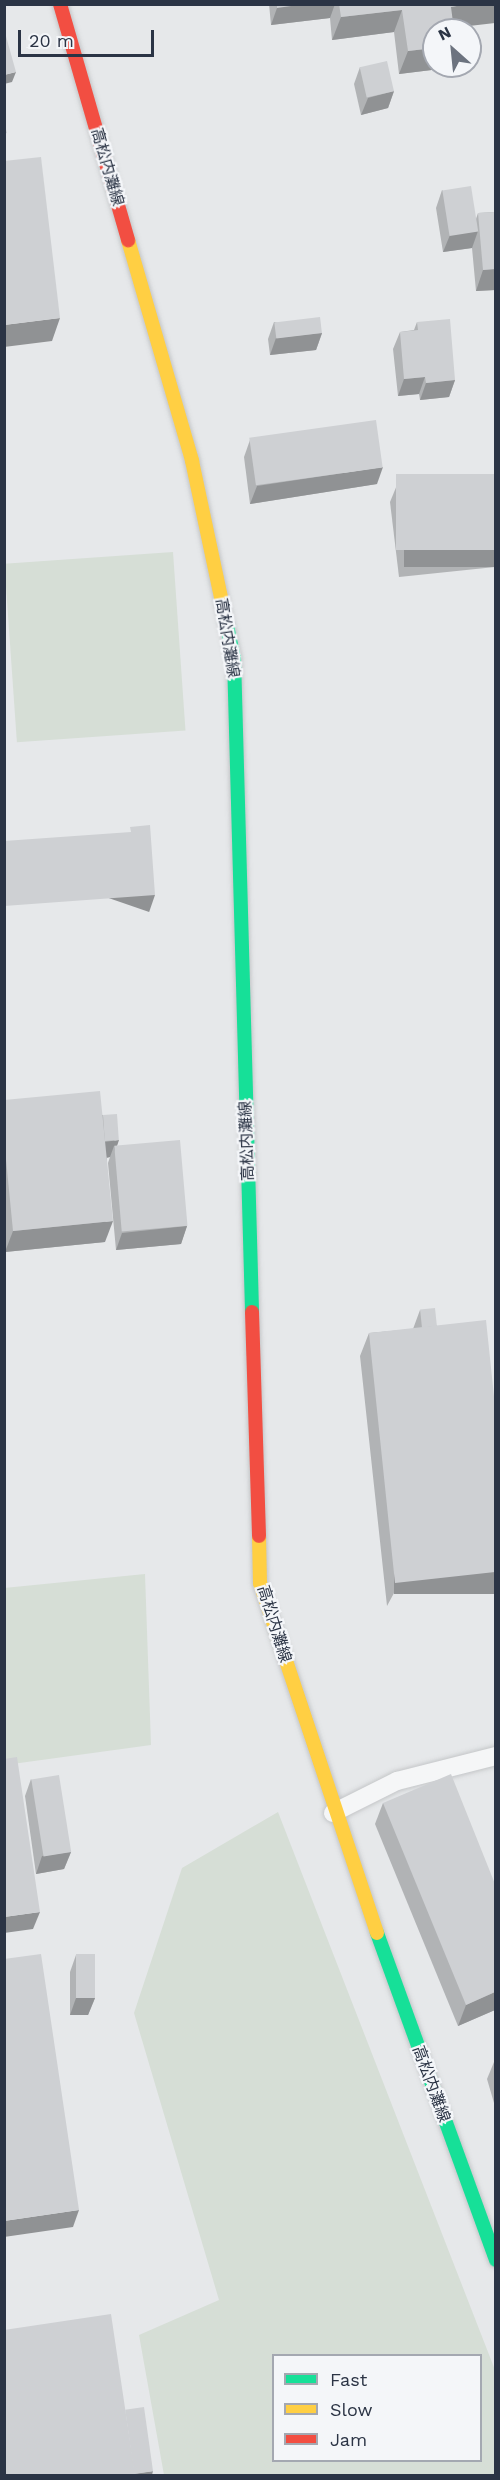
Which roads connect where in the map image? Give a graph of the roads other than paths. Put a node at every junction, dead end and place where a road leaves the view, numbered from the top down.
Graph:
1 (60, 4) edge
2 (495, 1756) edge
3 (333, 1813) junction
4 (495, 2260) edge

1 - 3 main road, 高松内灘線
2 - 3 lane
3 - 4 main road, 高松内灘線

